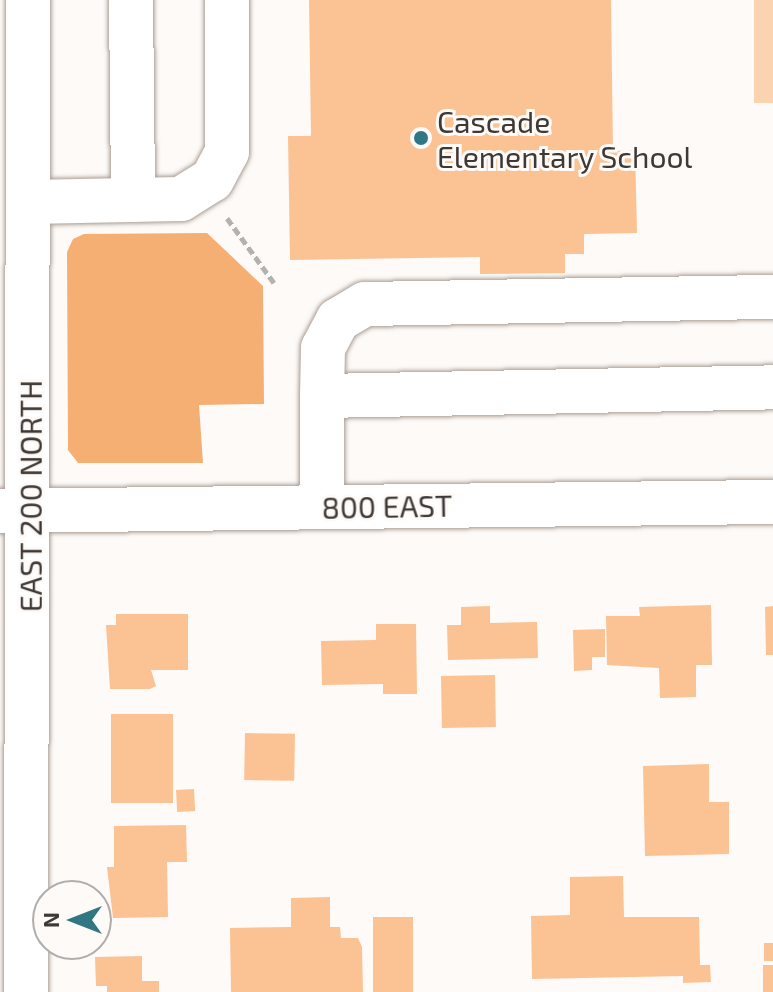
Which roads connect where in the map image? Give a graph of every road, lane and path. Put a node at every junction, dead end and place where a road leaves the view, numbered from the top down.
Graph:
1 (28, 0) edge
2 (131, 0) edge
3 (227, 0) edge
4 (133, 200) junction
5 (29, 202) junction
6 (222, 210) dead end
7 (274, 283) dead end
8 (773, 297) edge
9 (773, 387) edge
10 (322, 396) junction
11 (773, 502) edge
12 (322, 507) junction
13 (14, 511) edge
14 (26, 992) edge

1 - 5 street, EAST 200 NORTH
2 - 4 street
3 - 4 street
4 - 5 street
5 - 13 street, EAST 200 NORTH
6 - 7 path
8 - 10 street
9 - 10 street
10 - 12 street
11 - 12 street, 800 EAST
12 - 13 street, 800 EAST
13 - 14 street, EAST 200 NORTH

